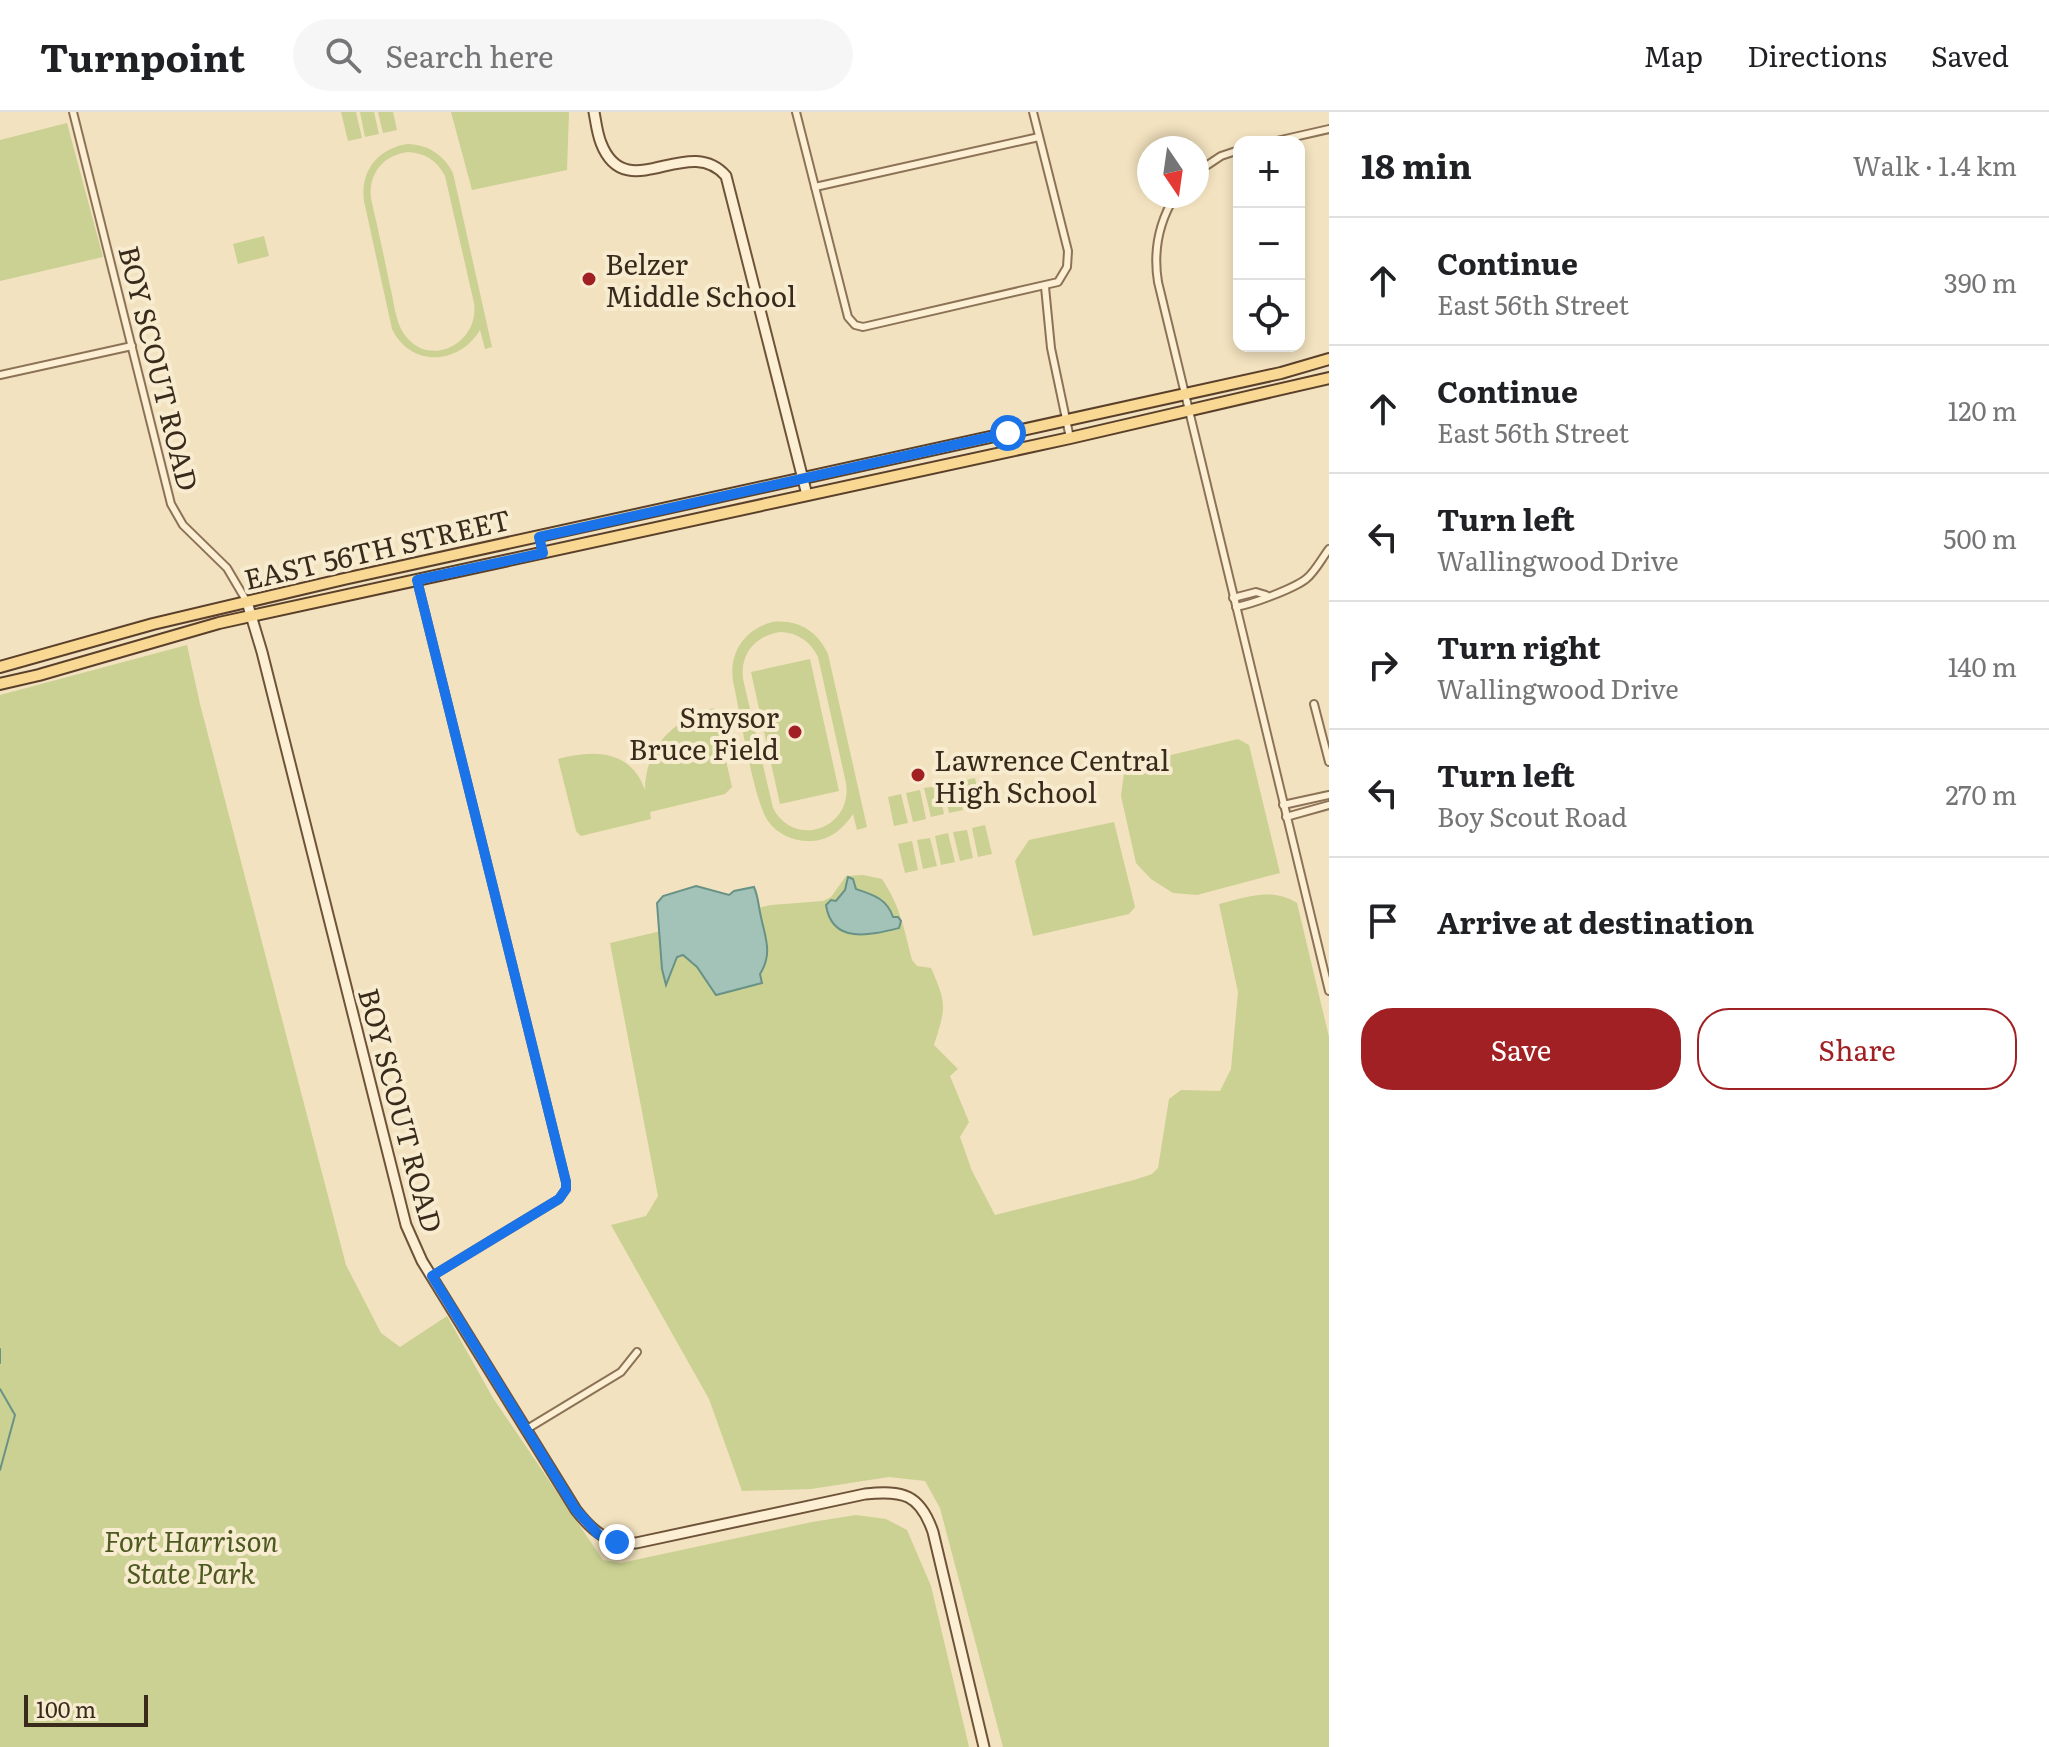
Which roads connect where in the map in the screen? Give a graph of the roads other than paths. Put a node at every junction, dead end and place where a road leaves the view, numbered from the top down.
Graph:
1 (73, 112) edge
2 (594, 112) edge
3 (796, 112) edge
4 (1033, 112) edge
5 (1329, 129) edge
6 (1298, 136) edge
7 (1039, 137) junction
8 (1233, 152) edge
9 (1209, 163) edge
10 (815, 187) junction
11 (1170, 208) edge
12 (1045, 287) junction
13 (132, 346) junction
14 (1329, 359) edge
15 (0, 375) edge
16 (1329, 378) edge
17 (1186, 402) junction
18 (1067, 420) junction
19 (1070, 438) junction
20 (802, 479) junction
21 (807, 495) junction
22 (539, 537) junction
23 (1329, 549) edge
24 (543, 553) junction
25 (417, 580) junction
26 (1266, 595) junction
27 (1233, 598) junction
28 (247, 602) junction
29 (1236, 607) junction
30 (252, 617) junction
31 (0, 667) edge
32 (0, 684) edge
33 (1314, 704) dead end
34 (1329, 762) edge
35 (1329, 795) edge
36 (1283, 805) junction
37 (1329, 805) edge
38 (1286, 817) junction
39 (1329, 991) edge
40 (432, 1276) junction
41 (637, 1352) dead end
42 (527, 1429) junction
43 (984, 1747) edge

1 - 13 street, BOY SCOUT ROAD
2 - 20 street
3 - 10 street
4 - 7 street
5 - 6 street
7 - 10 street
7 - 12 street
8 - 9 street
10 - 12 street
11 - 17 street
12 - 18 street
13 - 15 street
13 - 28 street, BOY SCOUT ROAD
14 - 17 main road, EAST 56TH STREET
16 - 17 main road, EAST 56TH STREET
17 - 18 main road, EAST 56TH STREET
17 - 19 main road, EAST 56TH STREET
17 - 27 street
18 - 19 street
18 - 20 main road, EAST 56TH STREET
19 - 21 main road, EAST 56TH STREET
20 - 21 street
20 - 22 main road, EAST 56TH STREET
21 - 24 main road, EAST 56TH STREET
22 - 24 street
22 - 28 main road, EAST 56TH STREET
23 - 26 street
24 - 25 main road, EAST 56TH STREET
25 - 30 main road, EAST 56TH STREET
25 - 40 street
26 - 27 street
26 - 29 street
27 - 29 street
28 - 30 street, BOY SCOUT ROAD
28 - 31 main road, EAST 56TH STREET
29 - 36 street
30 - 32 main road, EAST 56TH STREET
30 - 40 street, BOY SCOUT ROAD
33 - 34 street
35 - 36 street
36 - 38 street
37 - 38 street
38 - 39 street
40 - 42 street, BOY SCOUT ROAD
41 - 42 street
42 - 43 street, BOY SCOUT ROAD

